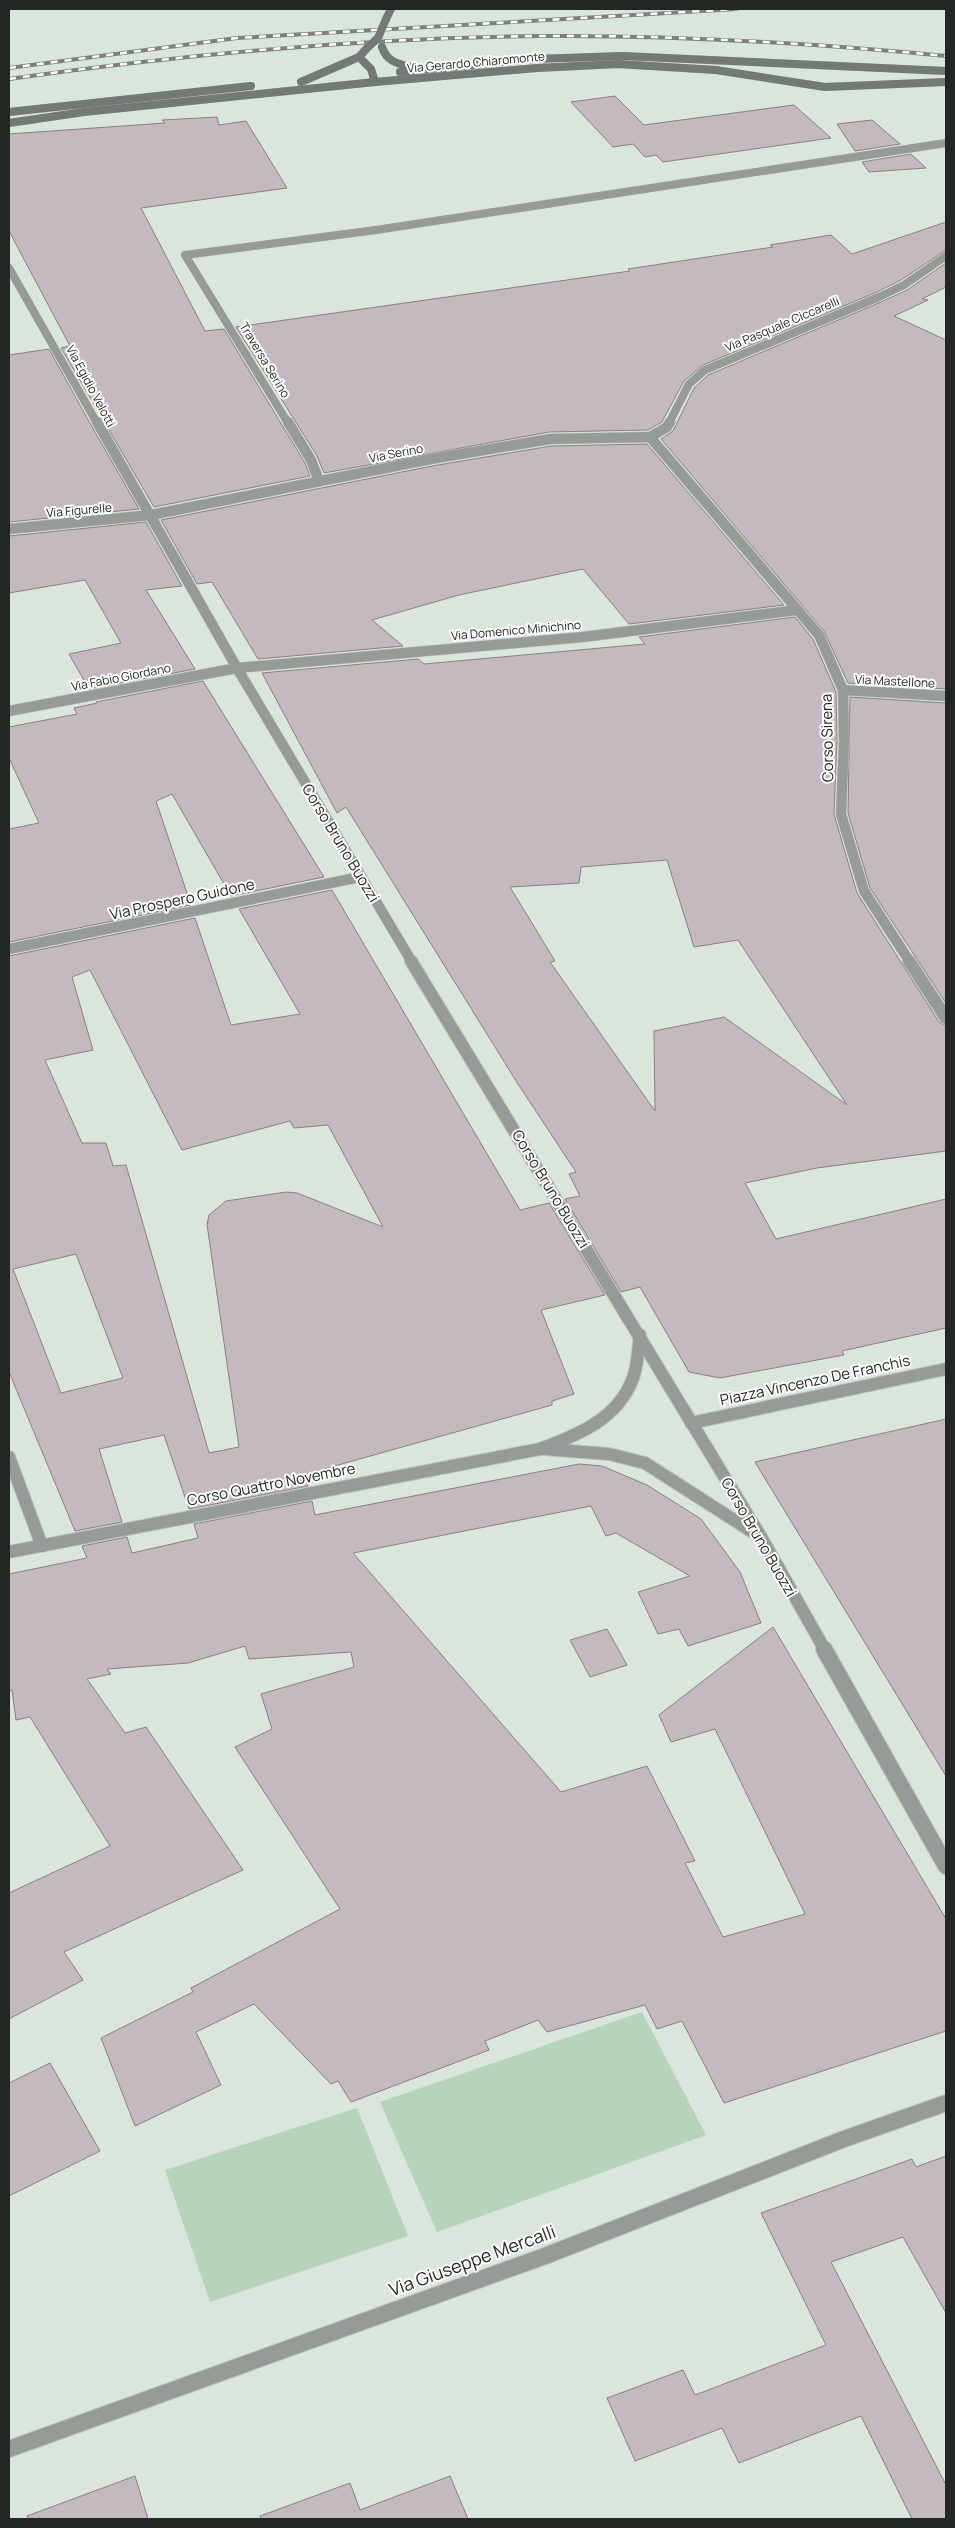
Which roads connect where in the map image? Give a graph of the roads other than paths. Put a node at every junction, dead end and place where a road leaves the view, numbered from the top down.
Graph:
1 (391, 9) edge
2 (378, 38) junction
3 (359, 57) junction
4 (380, 59) junction
5 (813, 65) junction
6 (420, 70) junction
7 (946, 71) edge
8 (373, 75) junction
9 (301, 82) junction
10 (946, 82) edge
11 (802, 85) junction
12 (9, 112) edge
13 (9, 123) edge
14 (946, 143) edge
15 (946, 256) edge
16 (9, 268) edge
17 (650, 437) junction
18 (319, 481) junction
19 (151, 515) junction
20 (9, 529) edge
21 (797, 610) junction
22 (237, 668) junction
23 (843, 690) junction
24 (946, 696) edge
25 (9, 710) edge
26 (360, 877) junction
27 (9, 949) edge
28 (946, 1018) edge
29 (640, 1335) junction
30 (946, 1369) edge
31 (691, 1423) junction
32 (540, 1449) junction
33 (9, 1457) edge
34 (761, 1538) junction
35 (42, 1546) junction
36 (9, 1552) edge
37 (946, 1866) edge
38 (946, 2103) edge
39 (9, 2449) edge

1 - 2 street, bridge
2 - 3 street, bridge
2 - 4 street
3 - 8 street
3 - 9 street
4 - 6 street
4 - 8 street
5 - 6 street, Via Gerardo Chiaromonte
5 - 7 street, Via Gerardo Chiaromonte
5 - 11 street
6 - 8 street, Via Gerardo Chiaromonte
8 - 9 street, Via Gerardo Chiaromonte
8 - 11 street, Via Gerardo Chiaromonte
8 - 13 street, Via Gerardo Chiaromonte
9 - 12 street, Via Gerardo Chiaromonte
10 - 11 street, Via Gerardo Chiaromonte
14 - 18 street, Traversa Serino
15 - 17 street, Via Pasquale Ciccarelli
16 - 19 street, Via Egidio Velotti
17 - 18 street, Via Serino
17 - 21 street, Corso Sirena
18 - 19 street, Via Serino
19 - 20 street, Via Figurelle
19 - 22 street, Corso Bruno Buozzi
21 - 22 street, Via Domenico Minichino
21 - 23 street, Corso Sirena
22 - 25 street, Via Fabio Giordano
22 - 26 street, Corso Bruno Buozzi
23 - 24 street, Via Mastellone
23 - 28 street, Corso Sirena
26 - 27 street, Via Prospero Guidone
26 - 29 street, Corso Bruno Buozzi
29 - 31 street, Corso Bruno Buozzi
29 - 32 street, Corso Quattro Novembre
30 - 31 street, Piazza Vincenzo De Franchis
31 - 34 street, Corso Bruno Buozzi
32 - 34 street, Corso Quattro Novembre
32 - 35 street, Corso Quattro Novembre
33 - 35 street
34 - 37 street, Corso Bruno Buozzi
35 - 36 street, Corso Quattro Novembre
38 - 39 street, Via Giuseppe Mercalli

